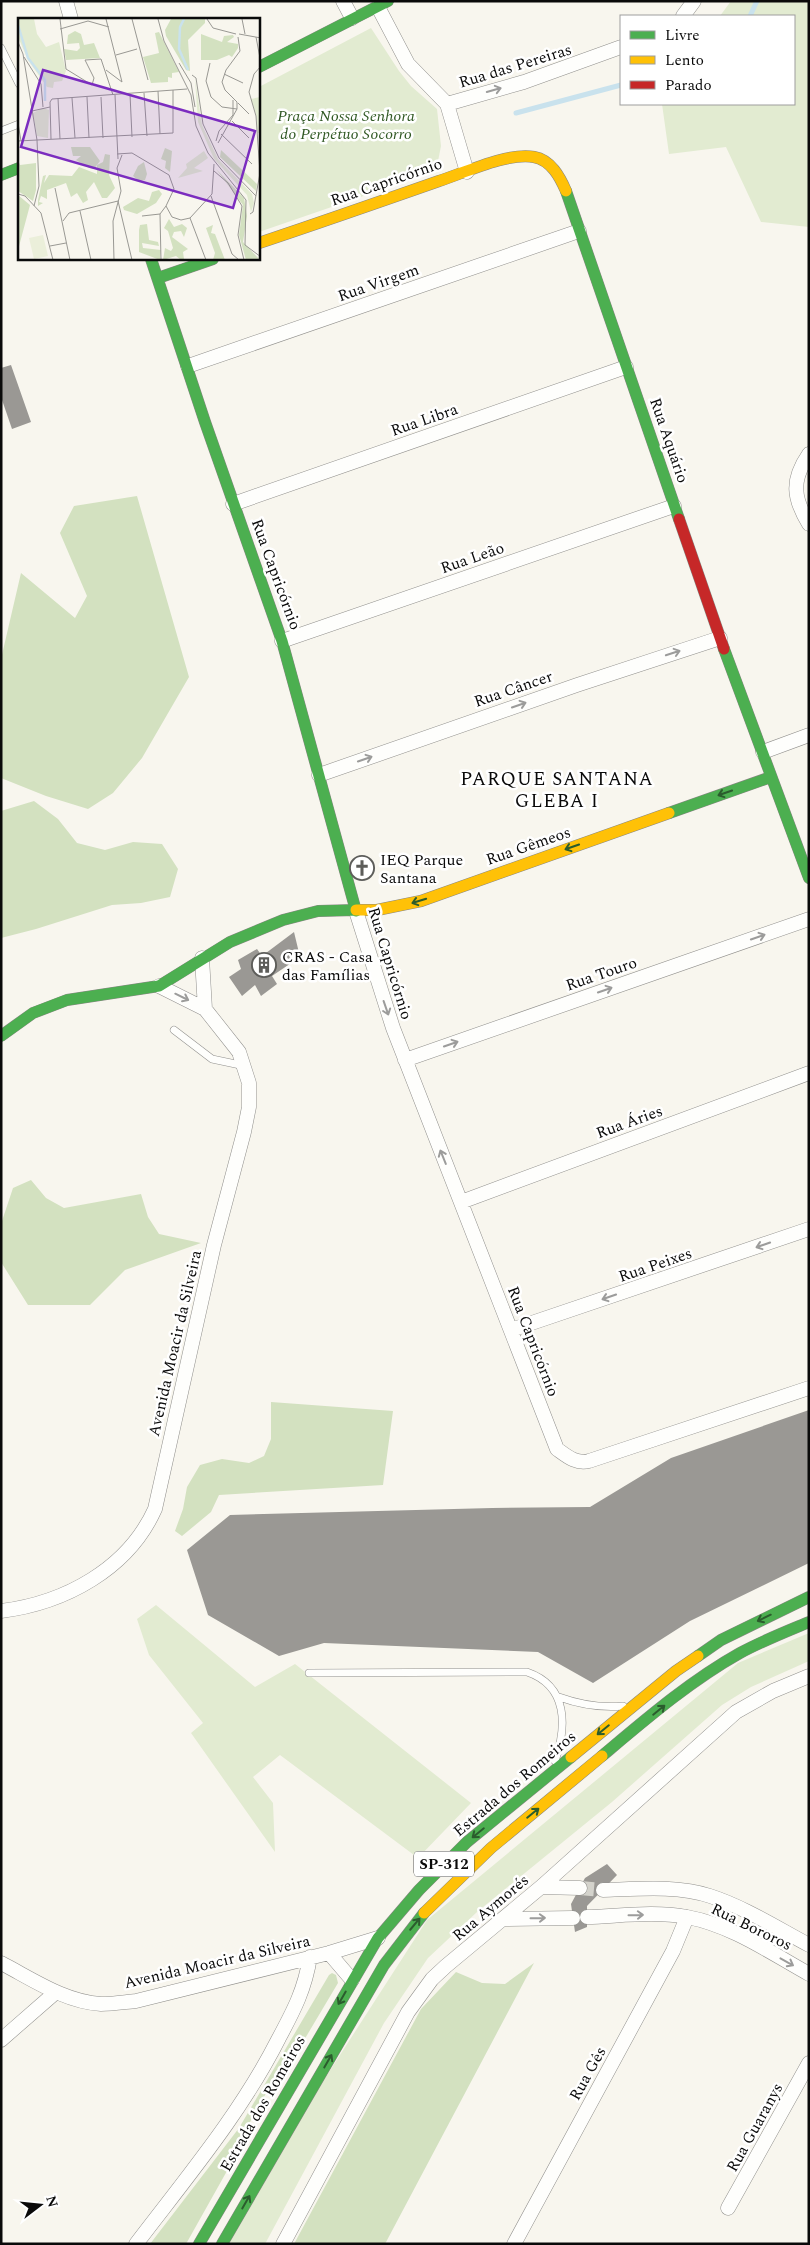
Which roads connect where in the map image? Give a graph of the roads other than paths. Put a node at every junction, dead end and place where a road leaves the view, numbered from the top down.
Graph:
1 (66, 1) edge
2 (343, 1) edge
3 (694, 1) edge
4 (383, 4) edge
5 (684, 15) edge
6 (72, 18) edge
7 (352, 18) junction
8 (620, 47) edge
9 (1, 48) edge
10 (260, 66) edge
11 (18, 82) edge
12 (447, 104) junction
13 (18, 124) edge
14 (1, 131) edge
15 (18, 168) edge
16 (467, 172) junction
17 (1, 175) edge
18 (579, 232) junction
19 (260, 243) edge
20 (152, 260) edge
21 (210, 260) edge
22 (158, 278) junction
23 (188, 366) junction
24 (626, 367) junction
25 (809, 454) edge
26 (233, 504) junction
27 (674, 506) junction
28 (809, 524) edge
29 (720, 638) junction
30 (282, 642) junction
31 (809, 736) edge
32 (762, 752) junction
33 (319, 775) junction
34 (771, 777) junction
35 (809, 878) edge
36 (356, 911) junction
37 (809, 919) edge
38 (202, 958) junction
39 (158, 986) junction
40 (205, 1008) junction
41 (174, 1030) dead end
42 (1, 1036) edge
43 (405, 1060) junction
44 (245, 1066) junction
45 (809, 1073) edge
46 (461, 1202) junction
47 (809, 1229) edge
48 (511, 1330) junction
49 (809, 1388) edge
50 (809, 1597) edge
51 (1, 1611) edge
52 (809, 1622) edge
53 (309, 1673) dead end
54 (809, 1676) edge
55 (559, 1697) junction
56 (634, 1705) junction
57 (551, 1773) junction
58 (541, 1887) junction
59 (580, 1888) tunnel mouth
60 (603, 1890) tunnel mouth
61 (687, 1917) junction
62 (503, 1919) junction
63 (378, 1938) junction
64 (809, 1945) edge
65 (329, 1953) junction
66 (310, 1957) junction
67 (1, 1963) edge
68 (809, 1974) edge
69 (352, 1980) junction
70 (56, 1992) junction
71 (1, 2040) edge
72 (809, 2063) edge
73 (728, 2208) dead end
74 (136, 2244) edge
75 (199, 2244) edge
76 (222, 2244) edge
77 (283, 2244) edge
78 (514, 2244) edge

1 - 6 street
2 - 7 street
3 - 5 street
4 - 7 street
4 - 12 street, Rua das Pereiras
7 - 10 street
12 -> 8 street, Rua das Pereiras
9 - 11 lane
12 - 16 street
13 - 14 lane
15 - 17 street
16 - 18 street, Rua Aquário
16 - 19 street, Rua Capricórnio
18 - 23 street, Rua Virgem
18 - 24 street, Rua Aquário
20 - 22 street, Rua Capricórnio
21 - 22 street
22 - 23 street, Rua Capricórnio
23 - 26 street, Rua Capricórnio
24 - 26 street, Rua Libra
24 - 27 street, Rua Aquário
25 - 28 street
26 - 30 street, Rua Capricórnio
27 - 29 street, Rua Aquário
27 - 30 street, Rua Leão
29 - 32 street, Rua Aquário
33 -> 29 street, Rua Câncer
30 - 33 street, Rua Capricórnio
31 - 32 street
32 - 34 street, Rua Aquário
33 - 36 street, Rua Capricórnio
34 - 35 street, Rua Aquário
34 -> 36 street, Rua Gêmeos
36 - 38 street, Rua Gêmeos
36 -> 43 street, Rua Capricórnio
43 -> 37 street, Rua Touro
38 - 39 street, Rua Gêmeos
38 - 40 street
39 -> 40 street, Avenida Moacir da Silveira
39 - 42 street
40 - 44 street, Avenida Moacir da Silveira
41 - 44 lane
46 -> 43 street, Rua Capricórnio
44 - 51 street, Avenida Moacir da Silveira
45 - 46 street, Rua Áries
46 - 48 street, Rua Capricórnio
47 -> 48 street, Rua Peixes
48 - 49 street, Rua Capricórnio
50 -> 56 street, Estrada dos Romeiros / SP-312
76 -> 52 street, SP-312
53 - 55 lane
54 - 58 street, Rua Aymorés
55 - 56 lane
55 - 57 lane
56 -> 57 street, Estrada dos Romeiros / SP-312
57 -> 63 street, Estrada dos Romeiros / SP-312
58 - 59 street
58 - 62 street, Rua Aymorés
60 - 64 street, Rua Bororos
62 -> 61 street, Rua Bororos
61 -> 68 street, Rua Bororos
61 - 78 street, Rua Gês
62 - 77 street, Rua Aymorés
63 - 65 street, Avenida Moacir da Silveira
63 - 69 street, Estrada dos Romeiros / SP-312
65 - 66 street, Avenida Moacir da Silveira
65 - 69 street, Avenida Moacir da Silveira
66 - 70 street, Avenida Moacir da Silveira
66 - 74 street
67 - 70 street, Avenida Moacir da Silveira
69 -> 75 street, Estrada dos Romeiros / SP-312
70 - 71 street
72 - 73 street, Rua Guaranys

